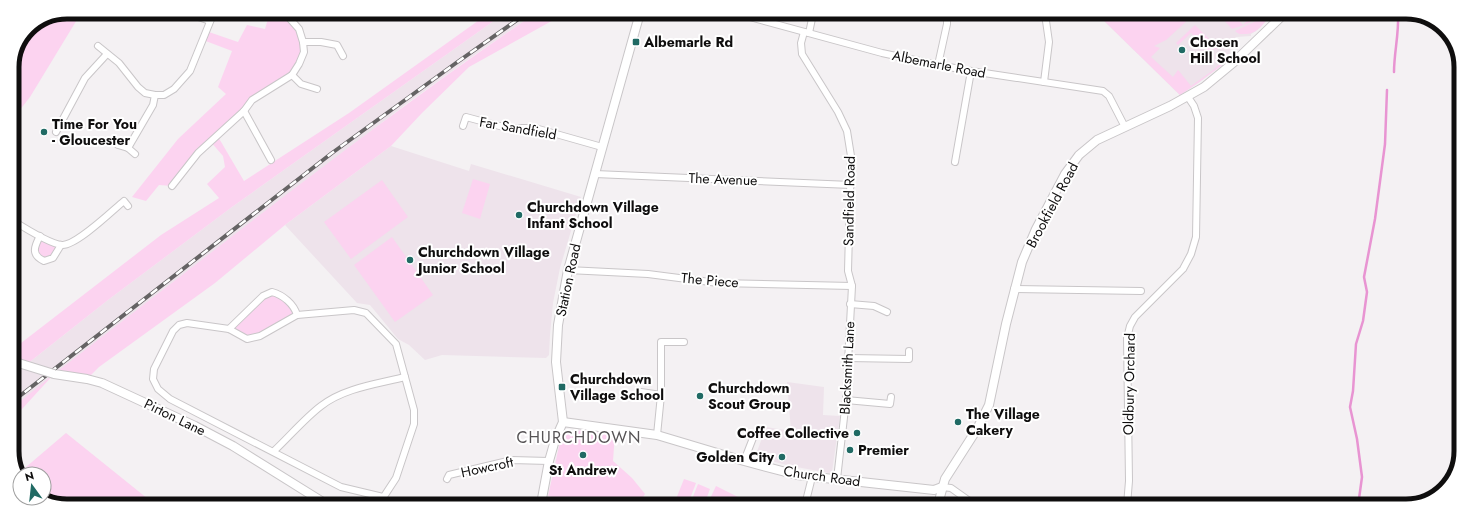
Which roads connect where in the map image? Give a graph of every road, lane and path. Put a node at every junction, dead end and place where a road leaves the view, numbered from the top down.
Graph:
1 (204, 19) edge
2 (290, 19) edge
3 (638, 19) edge
4 (757, 19) edge
5 (811, 19) edge
6 (947, 19) edge
7 (1046, 19) edge
8 (1279, 19) edge
9 (210, 21) joint
10 (806, 33) junction
11 (303, 42) junction
12 (98, 46) dead end
13 (107, 54) junction
14 (343, 56) dead end
15 (938, 65) junction
16 (971, 71) junction
17 (292, 75) junction
18 (1044, 82) junction
19 (317, 89) dead end
20 (155, 95) junction
21 (1188, 97) junction
22 (244, 111) junction
23 (463, 126) dead end
24 (1125, 127) junction
25 (56, 132) dead end
26 (118, 145) dead end
27 (602, 147) junction
28 (128, 148) junction
29 (135, 154) dead end
30 (271, 160) dead end
31 (955, 162) dead end
32 (595, 174) junction
33 (851, 185) junction
34 (172, 186) dead end
35 (128, 206) dead end
36 (19, 224) edge
37 (40, 236) junction
38 (61, 245) junction
39 (568, 270) junction
40 (852, 286) junction
41 (1014, 289) junction
42 (1141, 290) dead end
43 (850, 304) junction
44 (887, 312) dead end
45 (298, 315) junction
46 (229, 329) junction
47 (684, 342) dead end
48 (909, 351) dead end
49 (848, 358) junction
50 (19, 363) edge
51 (405, 377) junction
52 (641, 392) dead end
53 (661, 395) junction
54 (891, 397) dead end
55 (846, 400) junction
56 (890, 404) junction
57 (889, 412) dead end
58 (563, 422) junction
59 (656, 435) junction
60 (753, 438) dead end
61 (274, 451) junction
62 (549, 461) junction
63 (744, 461) junction
64 (446, 468) dead end
65 (812, 477) junction
66 (837, 479) junction
67 (942, 487) junction
68 (383, 497) joint
69 (318, 499) edge
70 (543, 499) edge
71 (806, 499) edge
72 (940, 499) edge
73 (967, 499) edge
74 (1129, 499) edge

1 - 9 street
2 - 11 street
3 - 27 street, Station Road
4 - 10 street, Albemarle Road
5 - 10 street, Sandfield Road
6 - 15 street
7 - 18 street
8 - 21 street, Brookfield Road
9 - 20 street
10 - 15 street, Albemarle Road
10 - 33 street, Sandfield Road
11 - 14 street
11 - 17 street
12 - 13 street
13 - 20 street
13 - 25 street
15 - 16 street, Albemarle Road
16 - 18 street, Albemarle Road
16 - 31 street
17 - 19 street
17 - 22 street
18 - 24 street, Albemarle Road
20 - 28 street
21 - 24 street, Brookfield Road
21 - 74 street, Oldbury Orchard
22 - 30 street
22 - 34 street
23 - 27 street, Far Sandfield
24 - 41 street, Brookfield Road
26 - 28 street
27 - 32 street, Station Road
28 - 29 street
32 - 33 street, The Avenue
32 - 39 street, Station Road
33 - 40 street, Sandfield Road
35 - 38 street
36 - 37 street
37 - 38 street
37 - 38 street
39 - 40 street, The Piece
39 - 58 street, Station Road
40 - 43 street, Blacksmith Lane
41 - 42 street
41 - 67 street, Brookfield Road
43 - 44 street, Blacksmith Lane
43 - 49 street, Blacksmith Lane
45 - 46 street
45 - 46 street
45 - 51 street
46 - 61 street
47 - 53 street
48 - 49 street
49 - 55 street, Blacksmith Lane
50 - 69 street, Pirton Lane, bridge
51 - 61 street
51 - 68 street
52 - 53 street
53 - 59 street
54 - 56 street
55 - 56 street
55 - 66 street, Blacksmith Lane
56 - 57 street
58 - 59 street, Church Road
58 - 62 street
59 - 63 street, Church Road
60 - 63 street
61 - 68 street
62 - 64 street, Howcroft
62 - 70 street
63 - 65 street, Church Road
65 - 66 street, Church Road
65 - 71 street
66 - 67 street, Church Road
67 - 72 street
67 - 73 street

